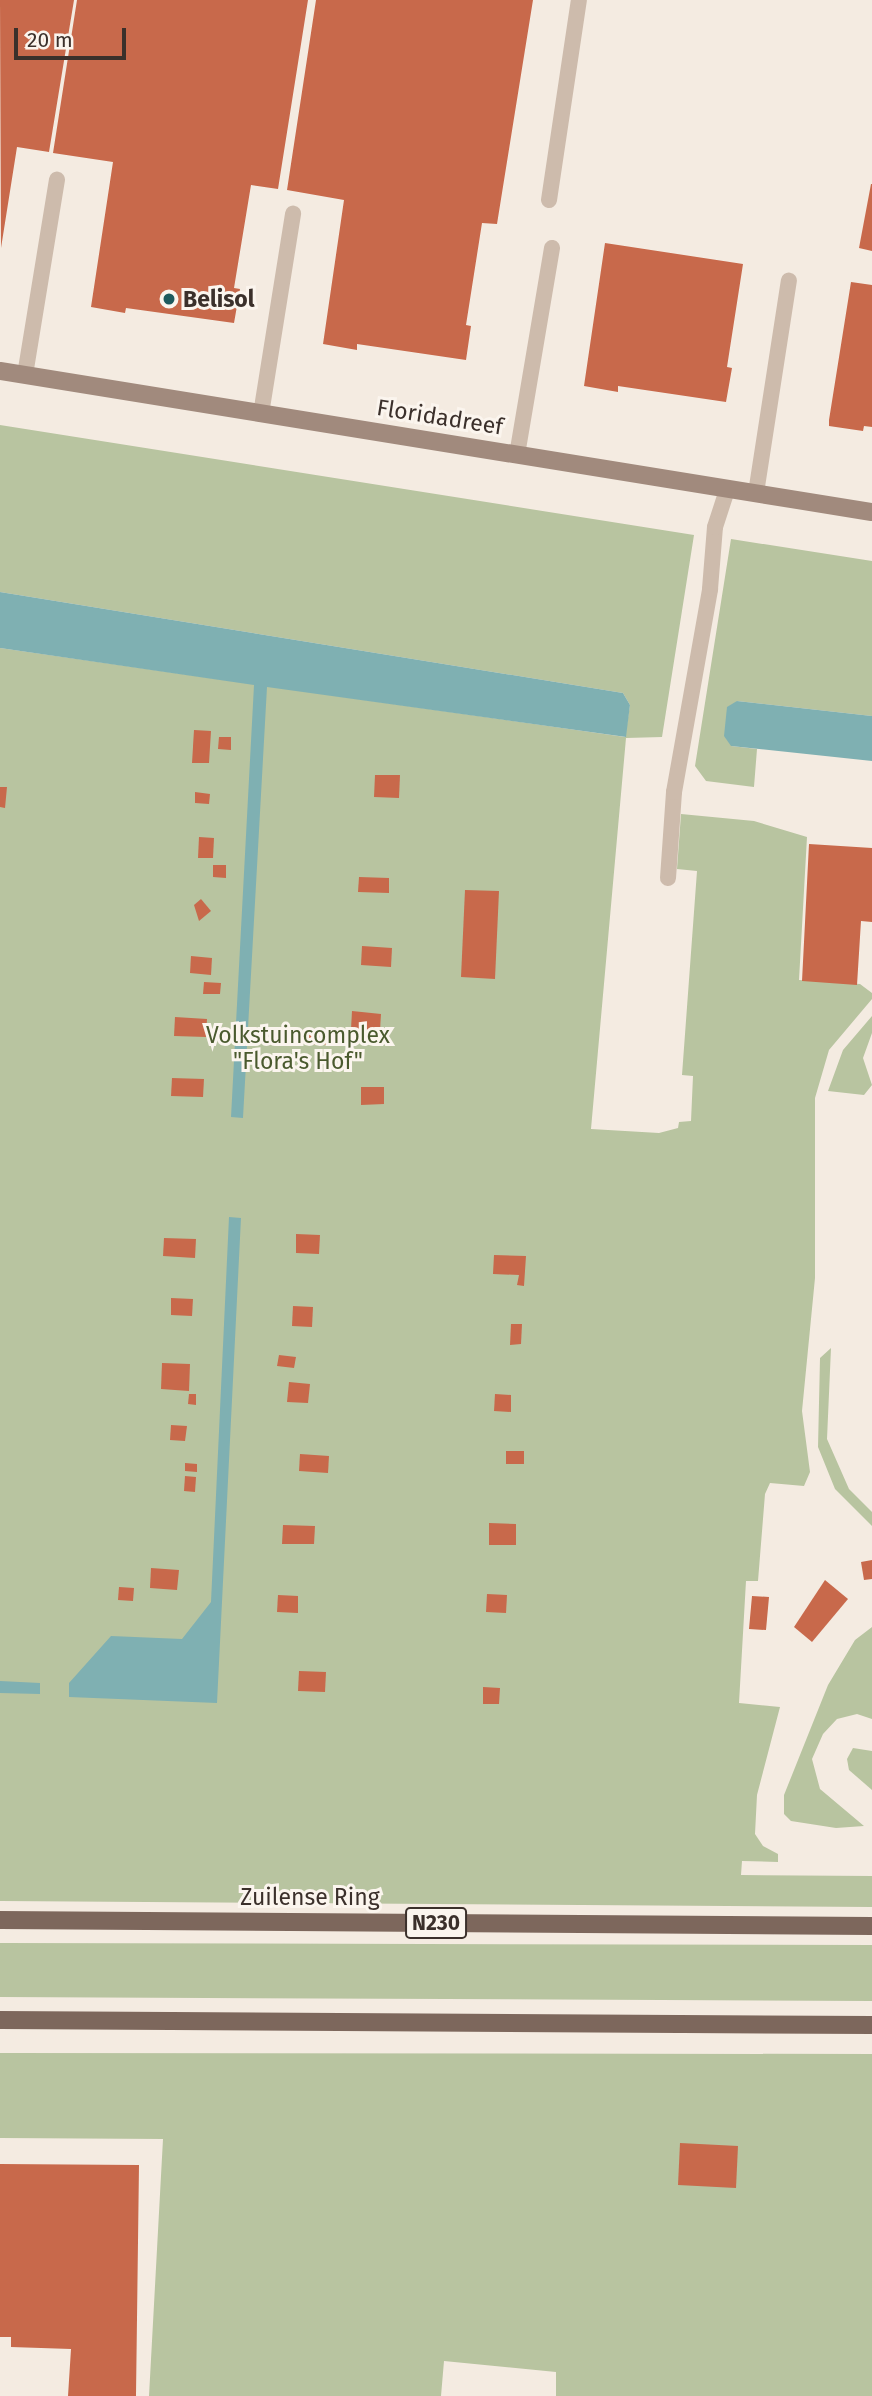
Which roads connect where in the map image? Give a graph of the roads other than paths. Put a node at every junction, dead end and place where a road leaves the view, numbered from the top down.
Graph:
1 (579, 0) edge
2 (57, 180) dead end
3 (549, 200) dead end
4 (293, 214) dead end
5 (552, 248) dead end
6 (789, 282) dead end
7 (0, 371) edge
8 (24, 375) junction
9 (261, 414) junction
10 (517, 455) junction
11 (727, 489) junction
12 (755, 493) junction
13 (872, 512) edge
14 (668, 878) dead end
15 (0, 1920) edge
16 (872, 1926) edge
17 (0, 2020) edge
18 (872, 2025) edge

1 - 3 lane
2 - 8 lane
4 - 9 lane
5 - 10 lane
6 - 12 lane
7 - 8 street, Floridadreef
8 - 9 street, Floridadreef
9 - 10 street, Floridadreef
10 - 11 street, Floridadreef
11 - 12 street, Floridadreef
11 - 14 lane
12 - 13 street, Floridadreef
15 - 16 main road, Zuilense Ring / N230
17 - 18 main road

